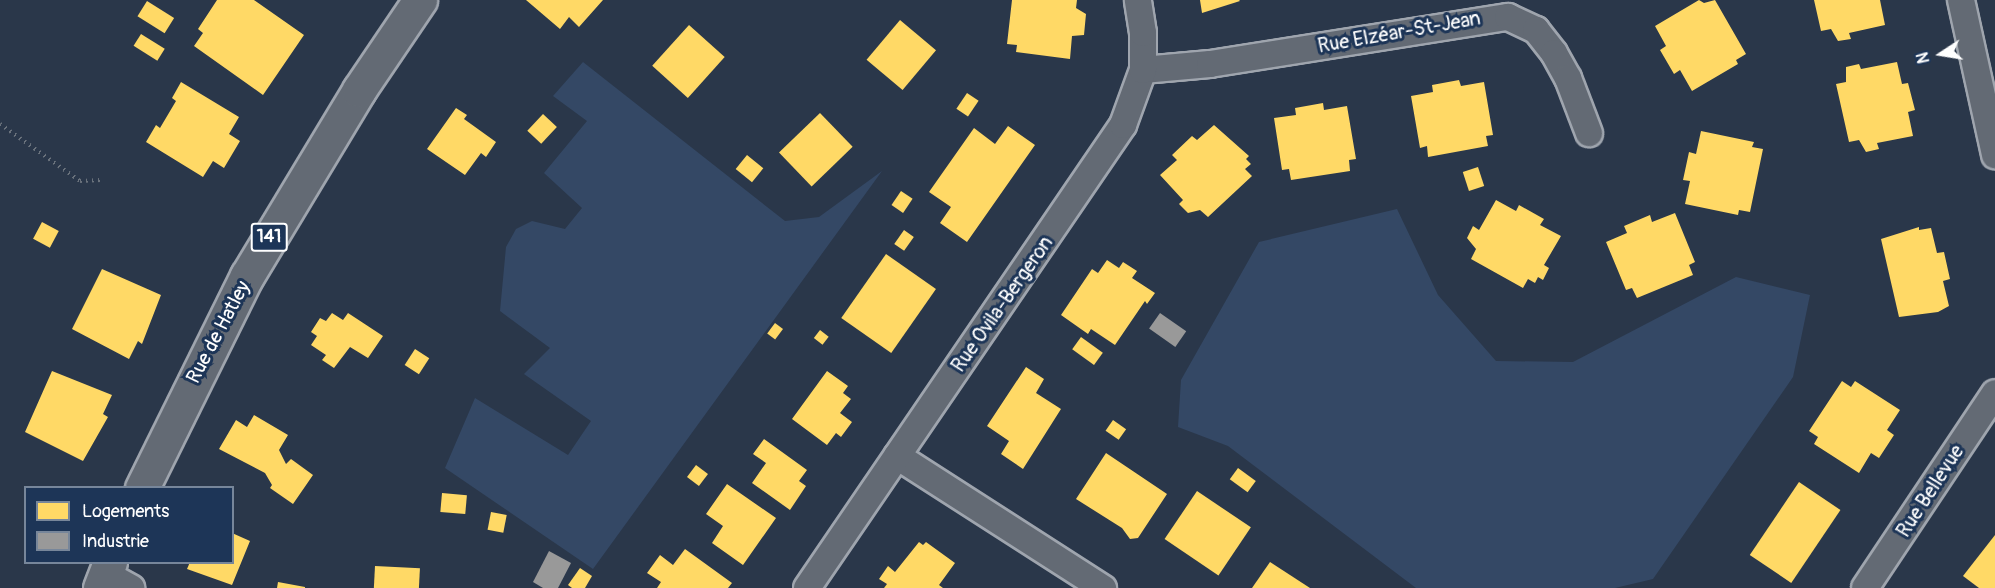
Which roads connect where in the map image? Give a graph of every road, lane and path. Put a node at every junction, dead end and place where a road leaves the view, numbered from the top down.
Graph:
1 (420, 0) edge
2 (1138, 0) edge
3 (1961, 0) edge
4 (1143, 70) junction
5 (1988, 85) edge
6 (0, 124) edge
7 (1589, 133) dead end
8 (1995, 155) edge
9 (101, 180) dead end
10 (1995, 393) edge
11 (897, 456) junction
12 (143, 486) edge
13 (807, 588) edge
14 (1103, 588) edge
15 (1865, 588) edge

1 - 12 main road, Rue de Hatley / 141
2 - 4 street, Rue Ovila-Bergeron
3 - 5 street
4 - 7 street, Rue Elzéar-St-Jean
4 - 11 street, Rue Ovila-Bergeron
5 - 8 street
6 - 9 path
10 - 15 street, Rue Bellevue
11 - 13 street, Rue Ovila-Bergeron
11 - 14 street

